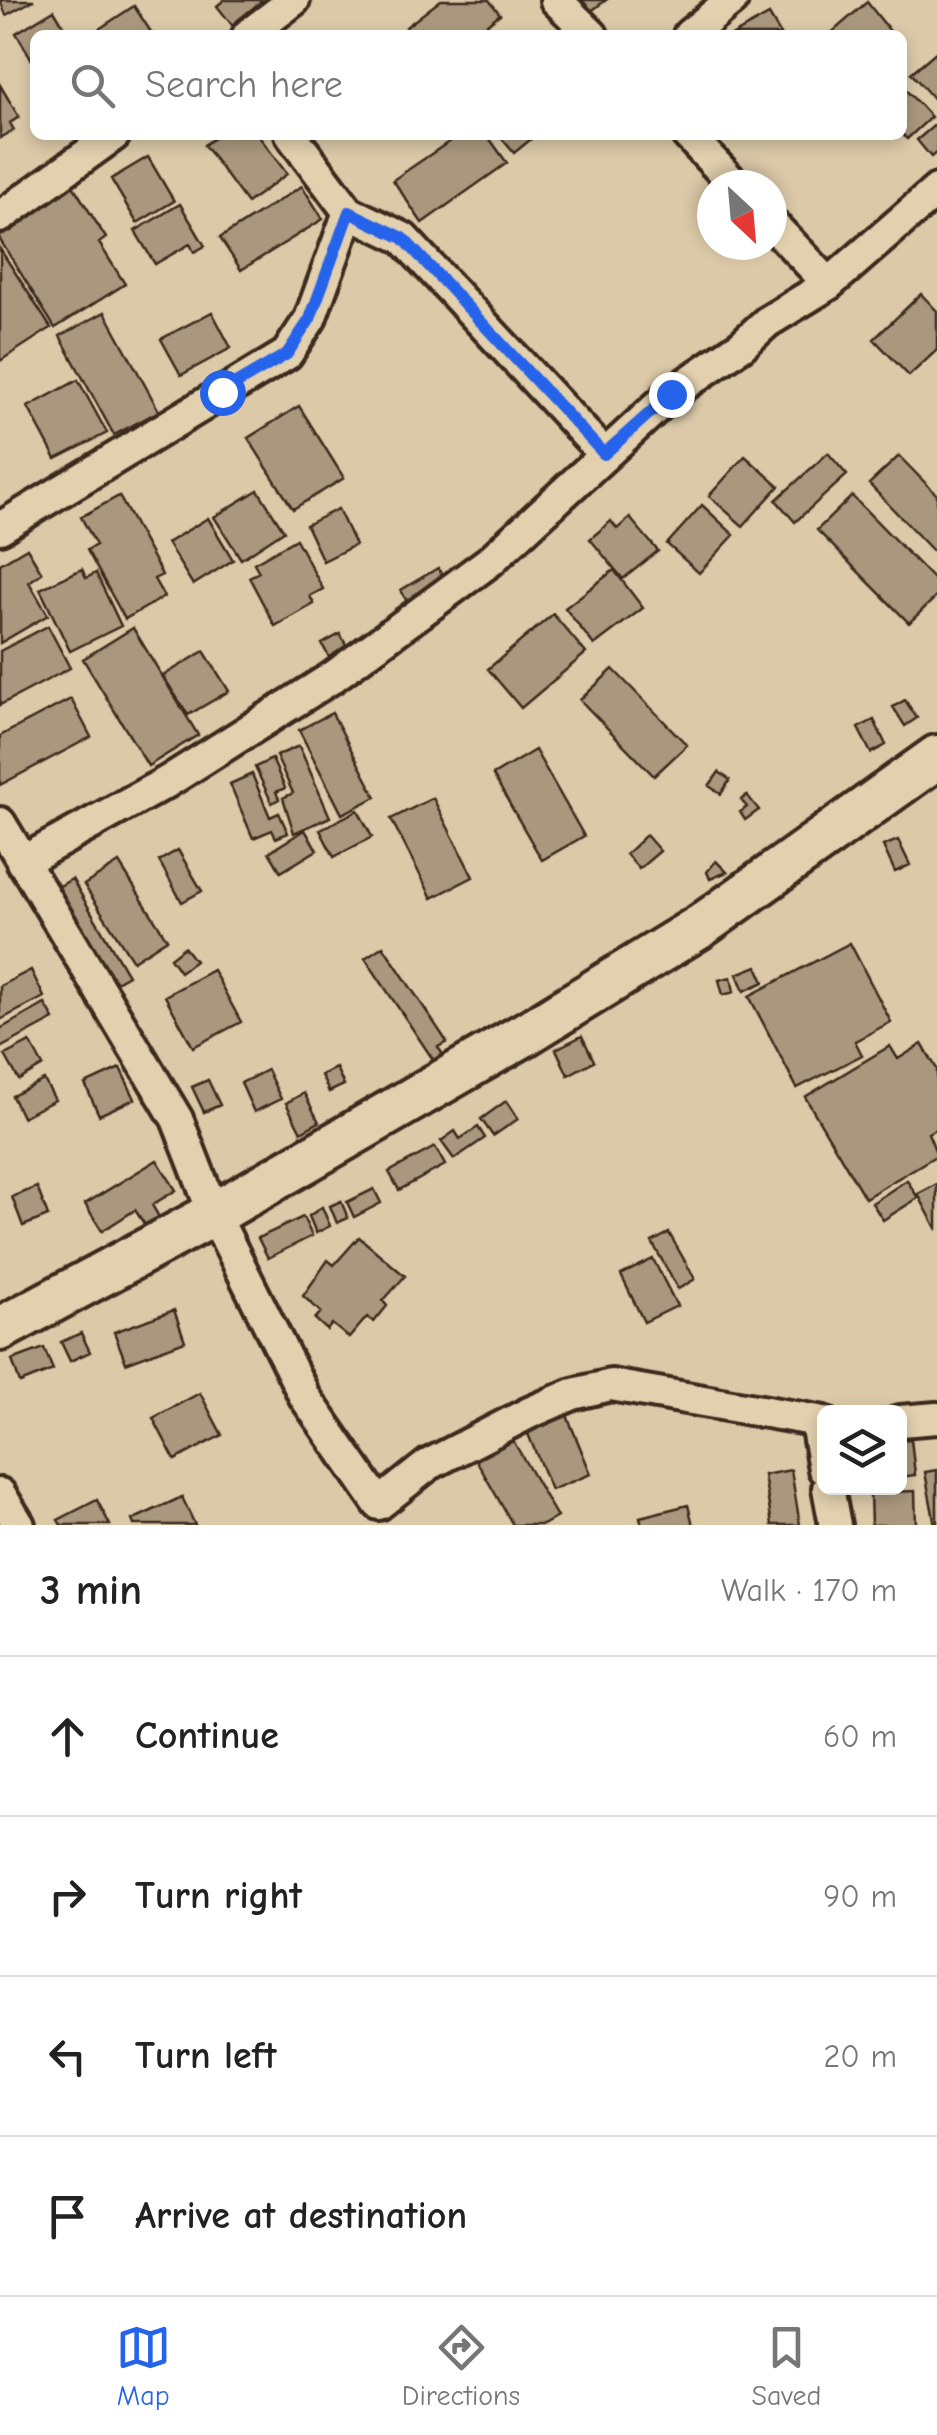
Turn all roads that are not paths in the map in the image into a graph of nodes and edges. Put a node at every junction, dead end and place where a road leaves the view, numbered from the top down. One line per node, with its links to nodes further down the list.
1 (294, 0): 4 (street)
2 (556, 0): 5 (street)
3 (732, 0): 6 (street)
4 (255, 30)
5 (587, 30)
6 (695, 30)
7 (107, 140): 13 (street)
8 (295, 140): 12 (street)
9 (693, 140): 10 (street)
10 (721, 170)
11 (937, 190): 15 (street)
12 (349, 212): 16 (street); 17 (street)
13 (0, 217)
14 (787, 240): 15 (street)
15 (829, 284): 16 (street)
16 (604, 454): 20 (street)
17 (0, 528)
18 (937, 756): 21 (street)
19 (0, 824): 20 (street)
20 (22, 862): 21 (street)
21 (214, 1214): 22 (street); 28 (street)
22 (0, 1329)
23 (937, 1418): 24 (street)
24 (907, 1420)
25 (817, 1421): 28 (street)
26 (0, 1494): 29 (street)
27 (829, 1495): 30 (street)
28 (387, 1514)
29 (19, 1525)
30 (835, 1525)

